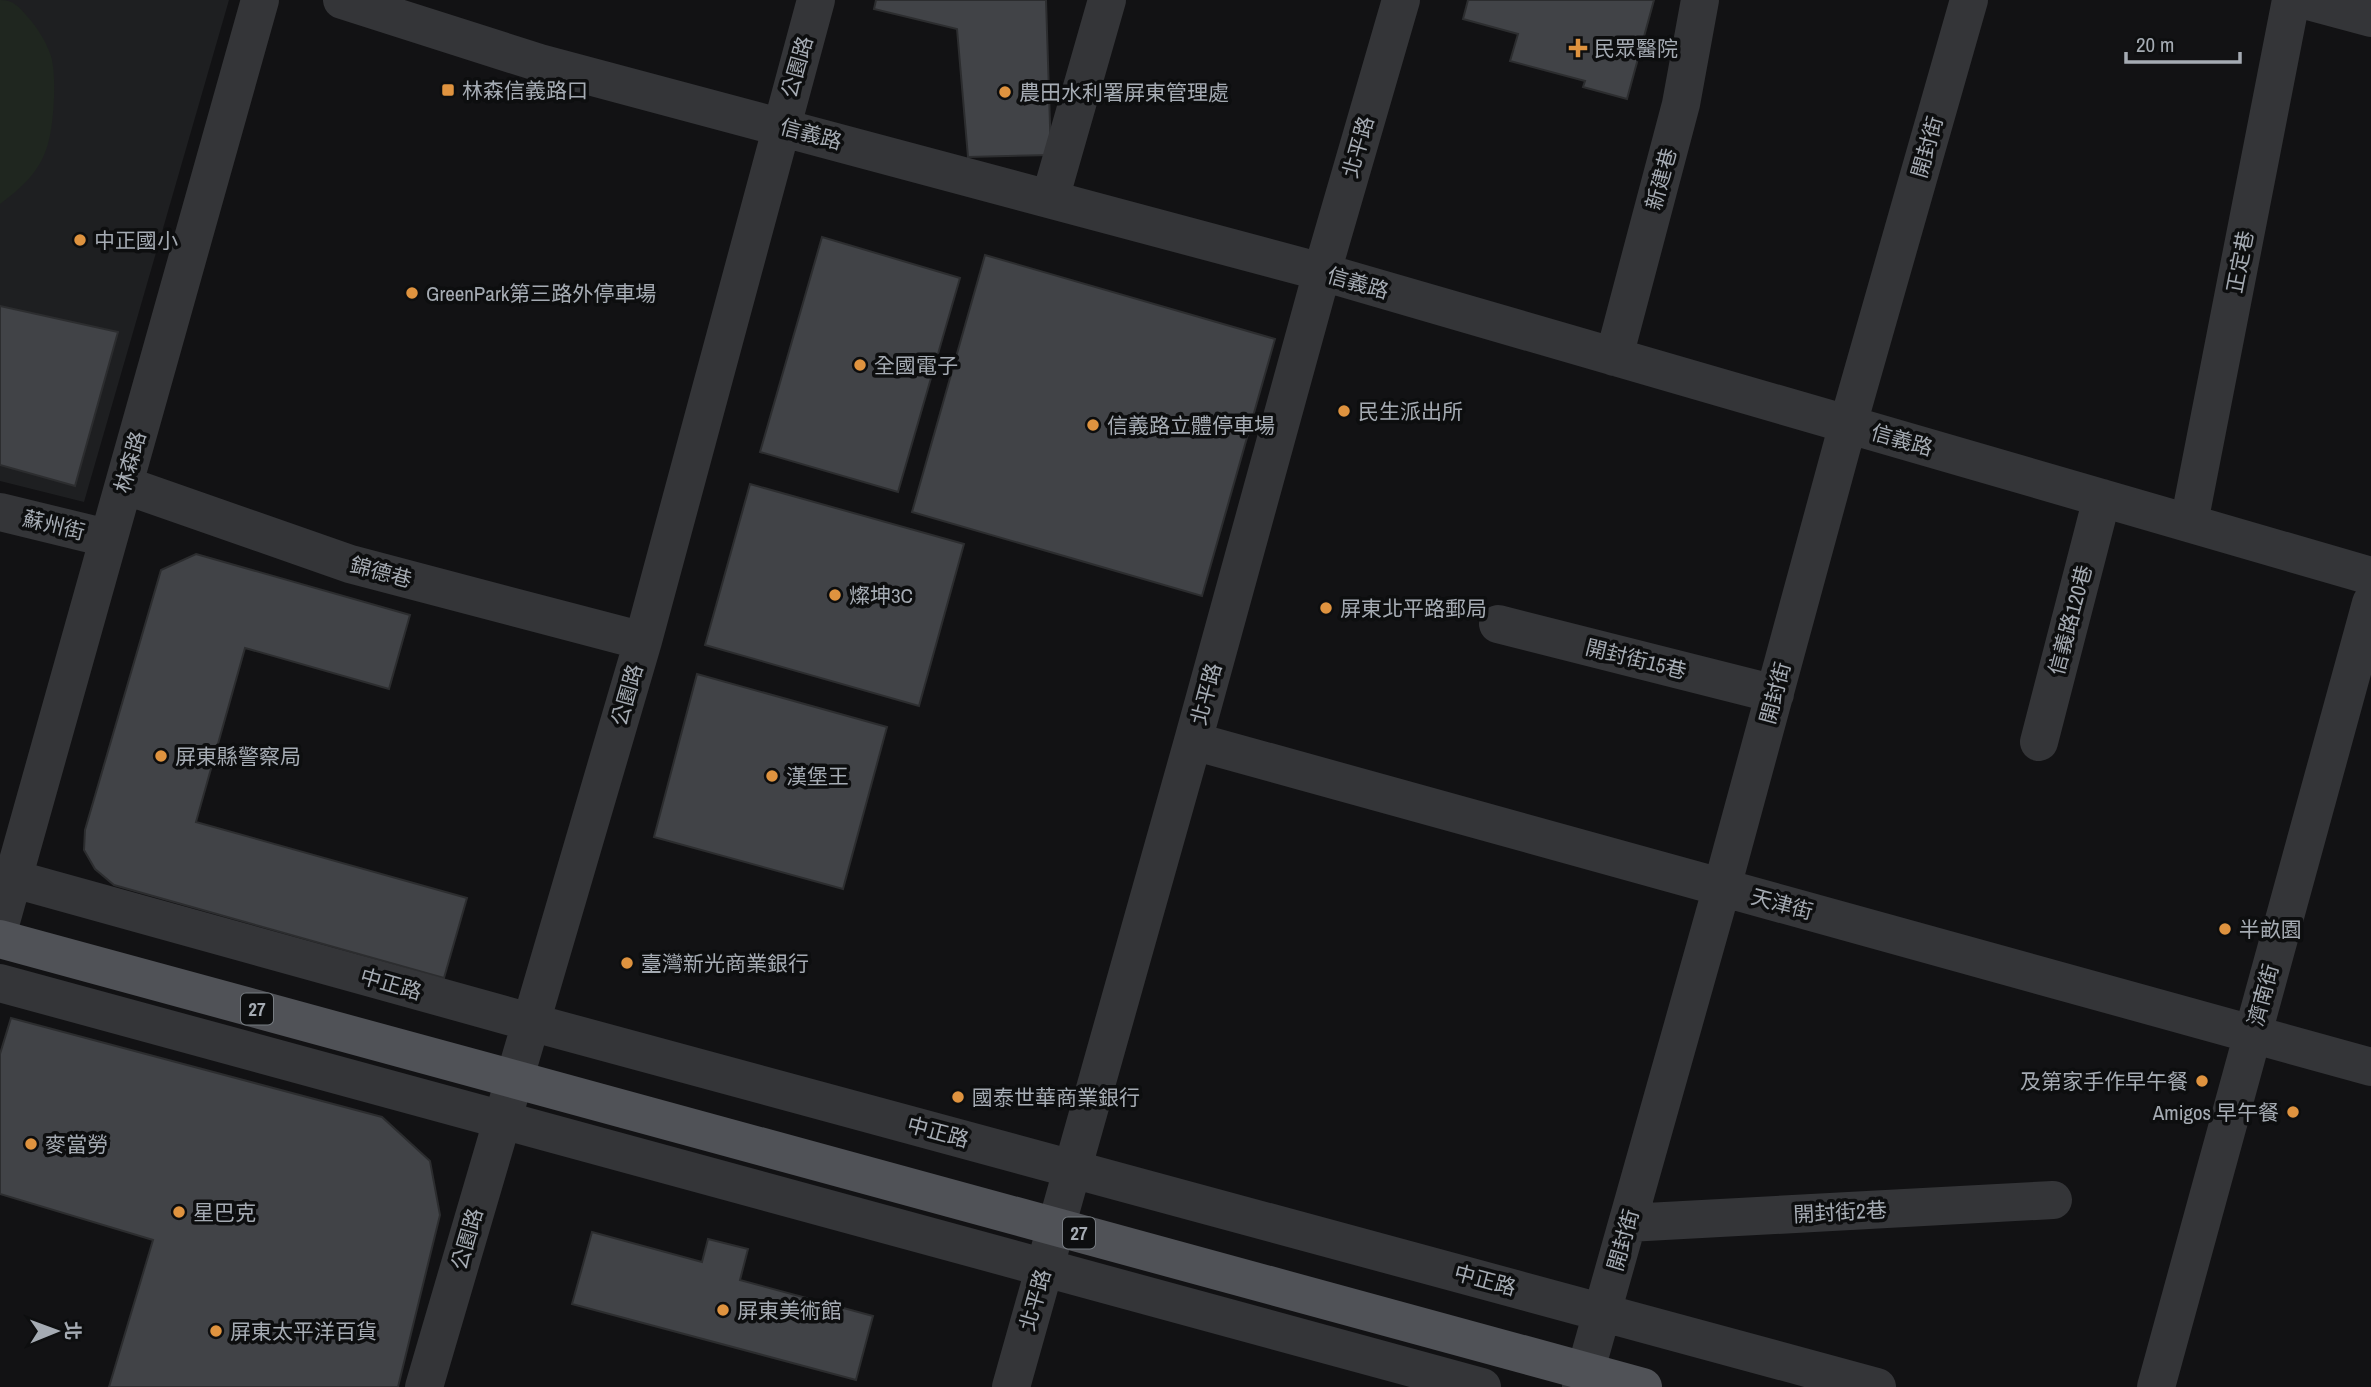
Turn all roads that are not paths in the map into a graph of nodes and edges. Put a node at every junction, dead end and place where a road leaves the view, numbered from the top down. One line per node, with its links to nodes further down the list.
1 (260, 0): 16 (street, 林森路)
2 (342, 0): 11 (street, 信義路)
3 (816, 0): 11 (street, 公園路)
4 (1107, 0): 12 (street)
5 (1401, 0): 13 (street, 北平路)
6 (1700, 0): 14 (street, 新建巷)
7 (1969, 0): 15 (street, 開封街)
8 (2291, 0): 19 (street, 正定巷)
9 (2304, 0): 10 (street)
10 (2371, 18)
11 (781, 126): 12 (street, 信義路); 24 (street, 公園路)
12 (1050, 199): 13 (street, 信義路)
13 (1322, 272): 14 (street, 信義路); 26 (street, 北平路)
14 (1614, 357): 15 (street, 信義路)
15 (1847, 424): 17 (street, 信義路); 25 (street, 開封街)
16 (124, 485): 20 (street, 林森路); 24 (street, 錦德巷)
17 (2102, 498): 19 (street, 信義路); 27 (street, 信義路120巷)
18 (0, 512): 20 (street, 蘇州街)
19 (2189, 523): 21 (street, 信義路)
20 (107, 538): 28 (street, 林森路)
21 (2371, 576)
22 (2371, 603): 34 (street, 濟南街)
23 (1498, 624): 25 (street, 開封街15巷)
24 (643, 641): 33 (street, 公園路)
25 (1775, 694): 29 (street, 開封街)
26 (1194, 741): 29 (street, 天津街); 38 (street, 北平路)
27 (2039, 742)
28 (6, 877): 30 (street, 林森路); 33 (street, 中正路)
29 (1722, 887): 34 (street, 天津街); 40 (street, 開封街)
30 (0, 925)
31 (0, 939): 36 (main road, 27)
32 (0, 983): 37 (street)
33 (530, 1022): 36 (street, 公園路); 38 (street, 中正路)
34 (2253, 1034): 35 (street, 天津街); 50 (street, 濟南街)
35 (2371, 1067)
36 (514, 1079): 37 (street, 公園路); 41 (main road, 27)
37 (502, 1121): 42 (street); 45 (street, 公園路)
38 (1072, 1168): 41 (street, 北平路); 43 (street, 中正路)
39 (2053, 1200): 40 (street, 開封街2巷)
40 (1628, 1223): 43 (street, 開封街)
41 (1056, 1227): 42 (street, 北平路); 44 (main road, 27)
42 (1044, 1268): 46 (street, 北平路); 47 (street)
43 (1602, 1312): 44 (street, 開封街); 49 (street, 中正路)
44 (1583, 1379): 48 (main road, 27)
45 (424, 1387)
46 (1011, 1387)
47 (1482, 1387)
48 (1643, 1387)
49 (1877, 1387)
50 (2156, 1387)

